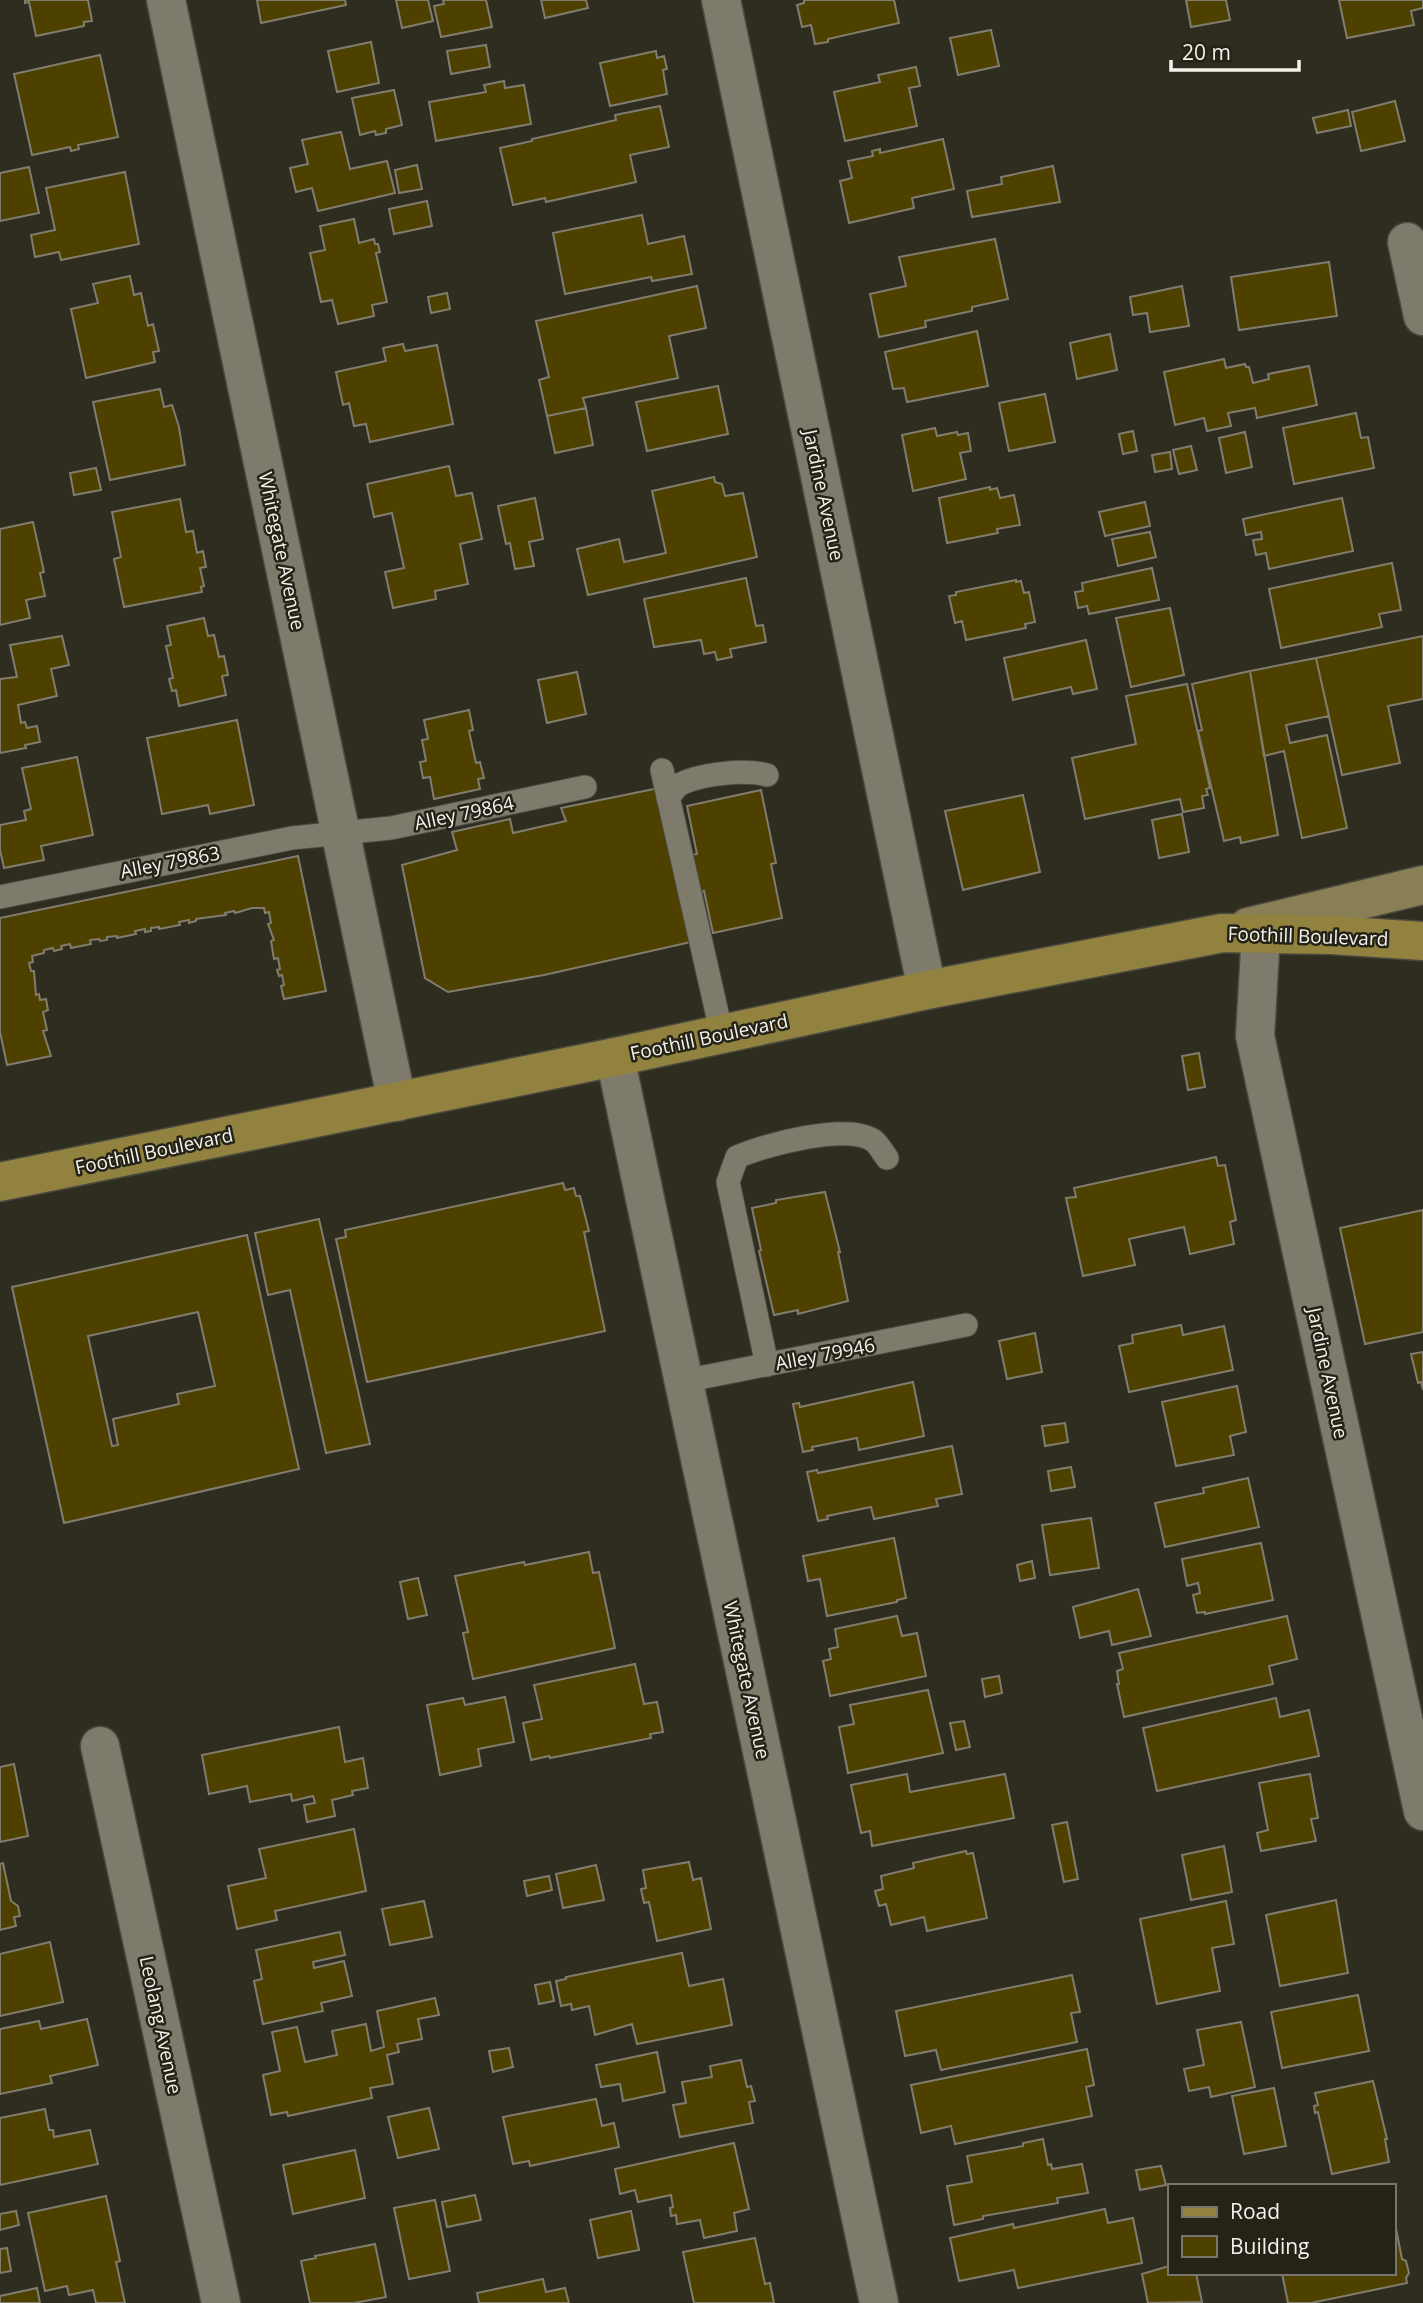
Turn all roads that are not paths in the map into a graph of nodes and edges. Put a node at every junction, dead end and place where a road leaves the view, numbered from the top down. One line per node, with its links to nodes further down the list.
1 (166, 0): 9 (street, Whitegate Avenue)
2 (721, 0): 15 (street, Jardine Avenue)
3 (1407, 242): 4 (street)
4 (1423, 316)
5 (662, 770): 8 (lane)
6 (767, 775): 8 (lane)
7 (585, 787): 9 (lane, Alley 79864)
8 (668, 798): 16 (lane)
9 (341, 833): 11 (lane, Alley 79863); 18 (street, Whitegate Avenue)
10 (1423, 885): 12 (street)
11 (0, 897)
12 (1222, 933): 13 (main road, Foothill Boulevard); 15 (main road, Foothill Boulevard)
13 (1261, 933): 14 (main road, Foothill Boulevard); 25 (street, Jardine Avenue)
14 (1423, 941)
15 (927, 990): 16 (main road, Foothill Boulevard)
16 (722, 1035): 17 (main road, Foothill Boulevard)
17 (615, 1057): 18 (main road, Foothill Boulevard); 23 (street, Whitegate Avenue)
18 (397, 1102): 20 (main road, Foothill Boulevard)
19 (887, 1158): 22 (lane)
20 (0, 1182)
21 (966, 1325): 22 (lane, Alley 79946)
22 (767, 1365): 23 (lane, Alley 79946)
23 (684, 1381): 27 (street, Whitegate Avenue)
24 (100, 1746): 26 (street, Leolang Avenue)
25 (1423, 1811)
26 (221, 2303)
27 (879, 2303)

